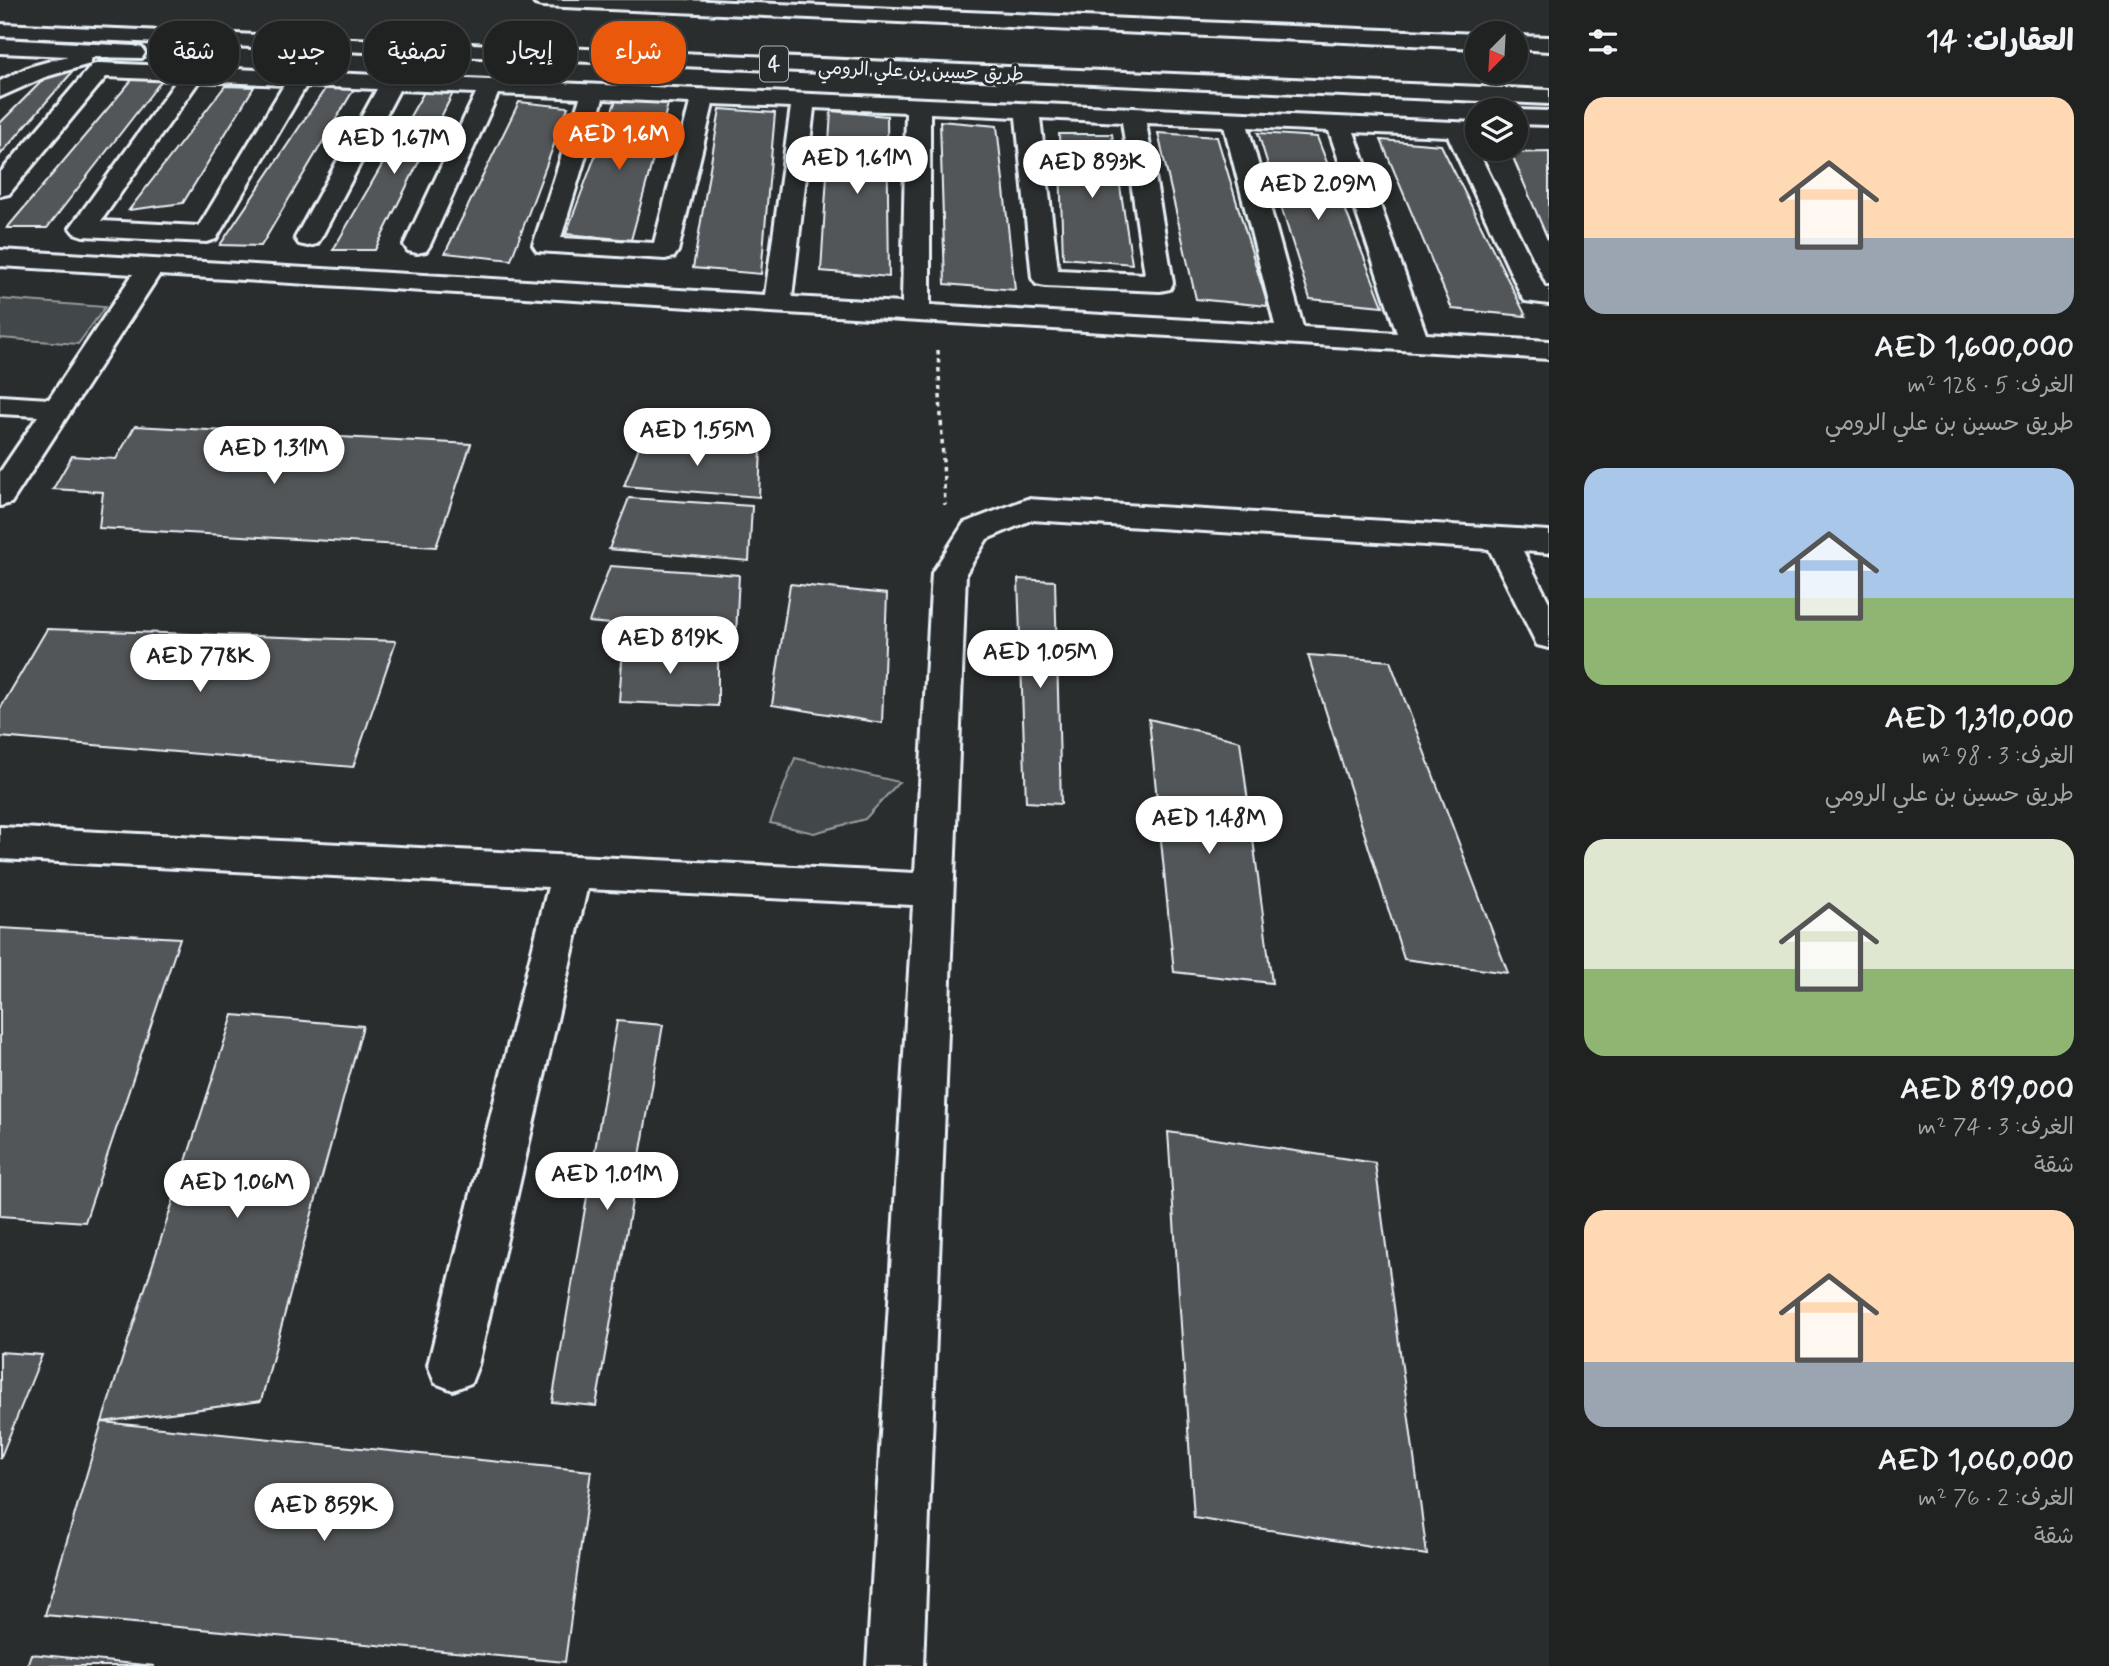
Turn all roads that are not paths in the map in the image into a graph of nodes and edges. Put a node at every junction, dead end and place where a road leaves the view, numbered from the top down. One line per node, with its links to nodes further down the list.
1 (542, 0): 3 (main road)
2 (0, 30): 17 (main road, طريق حسين بن علي الرومي / 4)
3 (1465, 40)
4 (1528, 43): 5 (main road)
5 (1549, 44)
6 (0, 46): 7 (main road)
7 (122, 52): 14 (main road); 26 (main road)
8 (149, 72): 31 (main road)
9 (186, 84): 10 (main road)
10 (295, 84)
11 (391, 84): 32 (main road)
12 (432, 84): 13 (main road)
13 (491, 87): 15 (main road); 33 (main road)
14 (0, 90)
15 (594, 91): 16 (main road); 16 (main road)
16 (703, 96): 18 (main road)
17 (1549, 97)
18 (803, 100): 19 (main road); 37 (main road)
19 (918, 105): 20 (main road); 38 (main road)
20 (1027, 110): 21 (main road); 21 (main road)
21 (1133, 115): 24 (main road)
22 (1528, 117): 23 (main road)
23 (1549, 118)
24 (1234, 119): 25 (main road); 39 (main road)
25 (1339, 124): 27 (main road); 40 (main road)
26 (1465, 125)
27 (1465, 125)
28 (1528, 132): 29 (main road)
29 (1549, 133)
30 (1484, 161): 36 (main road)
31 (0, 189)
32 (308, 238)
33 (417, 245)
34 (0, 258): 35 (main road)
35 (151, 267): 37 (main road); 43 (main road)
36 (1549, 296)
37 (778, 304): 38 (main road)
38 (926, 312): 39 (main road)
39 (1291, 334): 40 (main road)
40 (1415, 343): 41 (main road)
41 (1549, 350)
42 (0, 405): 43 (main road)
43 (58, 408): 44 (main road)
44 (0, 496)
45 (1500, 538): 46 (main road); 47 (main road); 50 (main road)
46 (1549, 542)
47 (1549, 636)
48 (0, 843): 49 (main road)
49 (572, 870): 50 (main road); 51 (main road)
50 (934, 890): 52 (main road)
51 (453, 1365)
52 (895, 1666)

